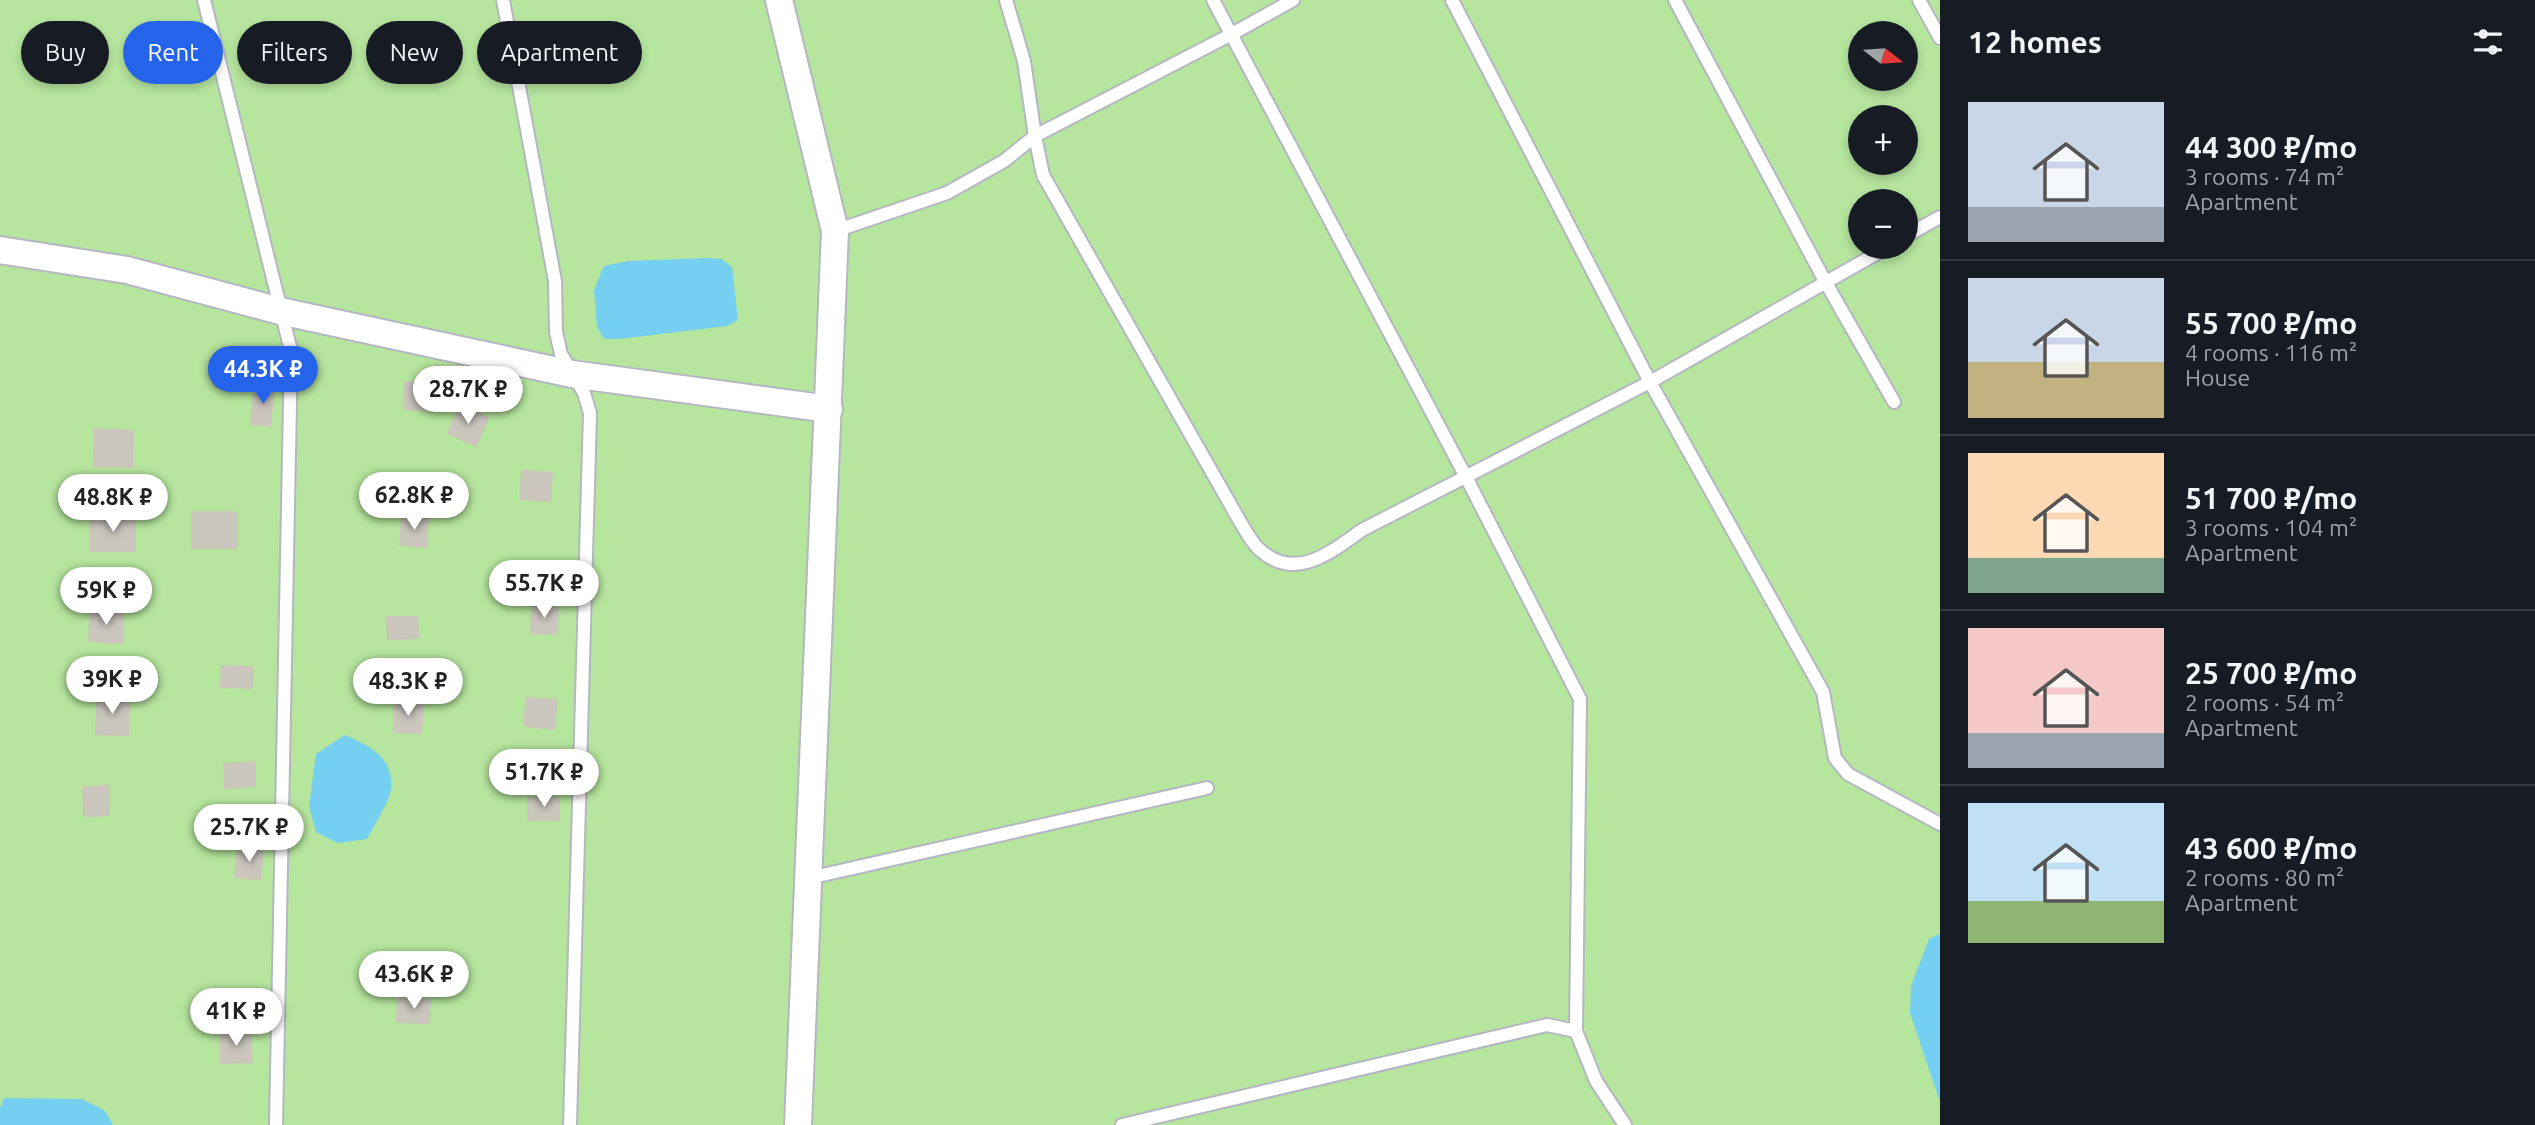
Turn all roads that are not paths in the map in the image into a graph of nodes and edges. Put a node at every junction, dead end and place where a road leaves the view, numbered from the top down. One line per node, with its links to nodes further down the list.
1 (204, 0): 19 (lane)
2 (503, 0): 20 (lane)
3 (779, 0): 15 (street)
4 (1006, 0): 12 (lane)
5 (1213, 0): 10 (lane)
6 (1293, 0): 10 (lane)
7 (1452, 0): 21 (lane)
8 (1675, 0): 18 (lane)
9 (1919, 0): 11 (lane)
10 (1232, 34): 12 (lane); 24 (lane)
11 (1940, 38)
12 (1035, 136): 15 (lane); 24 (lane)
13 (1940, 217): 14 (lane)
14 (1918, 229)
15 (835, 231): 23 (street)
16 (0, 250): 19 (street)
17 (1867, 259): 18 (lane)
18 (1826, 283): 21 (lane); 22 (lane)
19 (280, 311): 20 (street); 29 (lane)
20 (572, 374): 23 (street); 30 (lane)
21 (1650, 382): 24 (lane); 26 (lane)
22 (1894, 402)
23 (828, 409): 27 (street)
24 (1466, 477): 28 (lane)
25 (1207, 788): 27 (lane)
26 (1940, 824)
27 (809, 878): 31 (street)
28 (1576, 1031): 32 (lane); 33 (lane)
29 (276, 1125)
30 (570, 1125)
31 (798, 1125)
32 (1122, 1125)
33 (1625, 1125)

